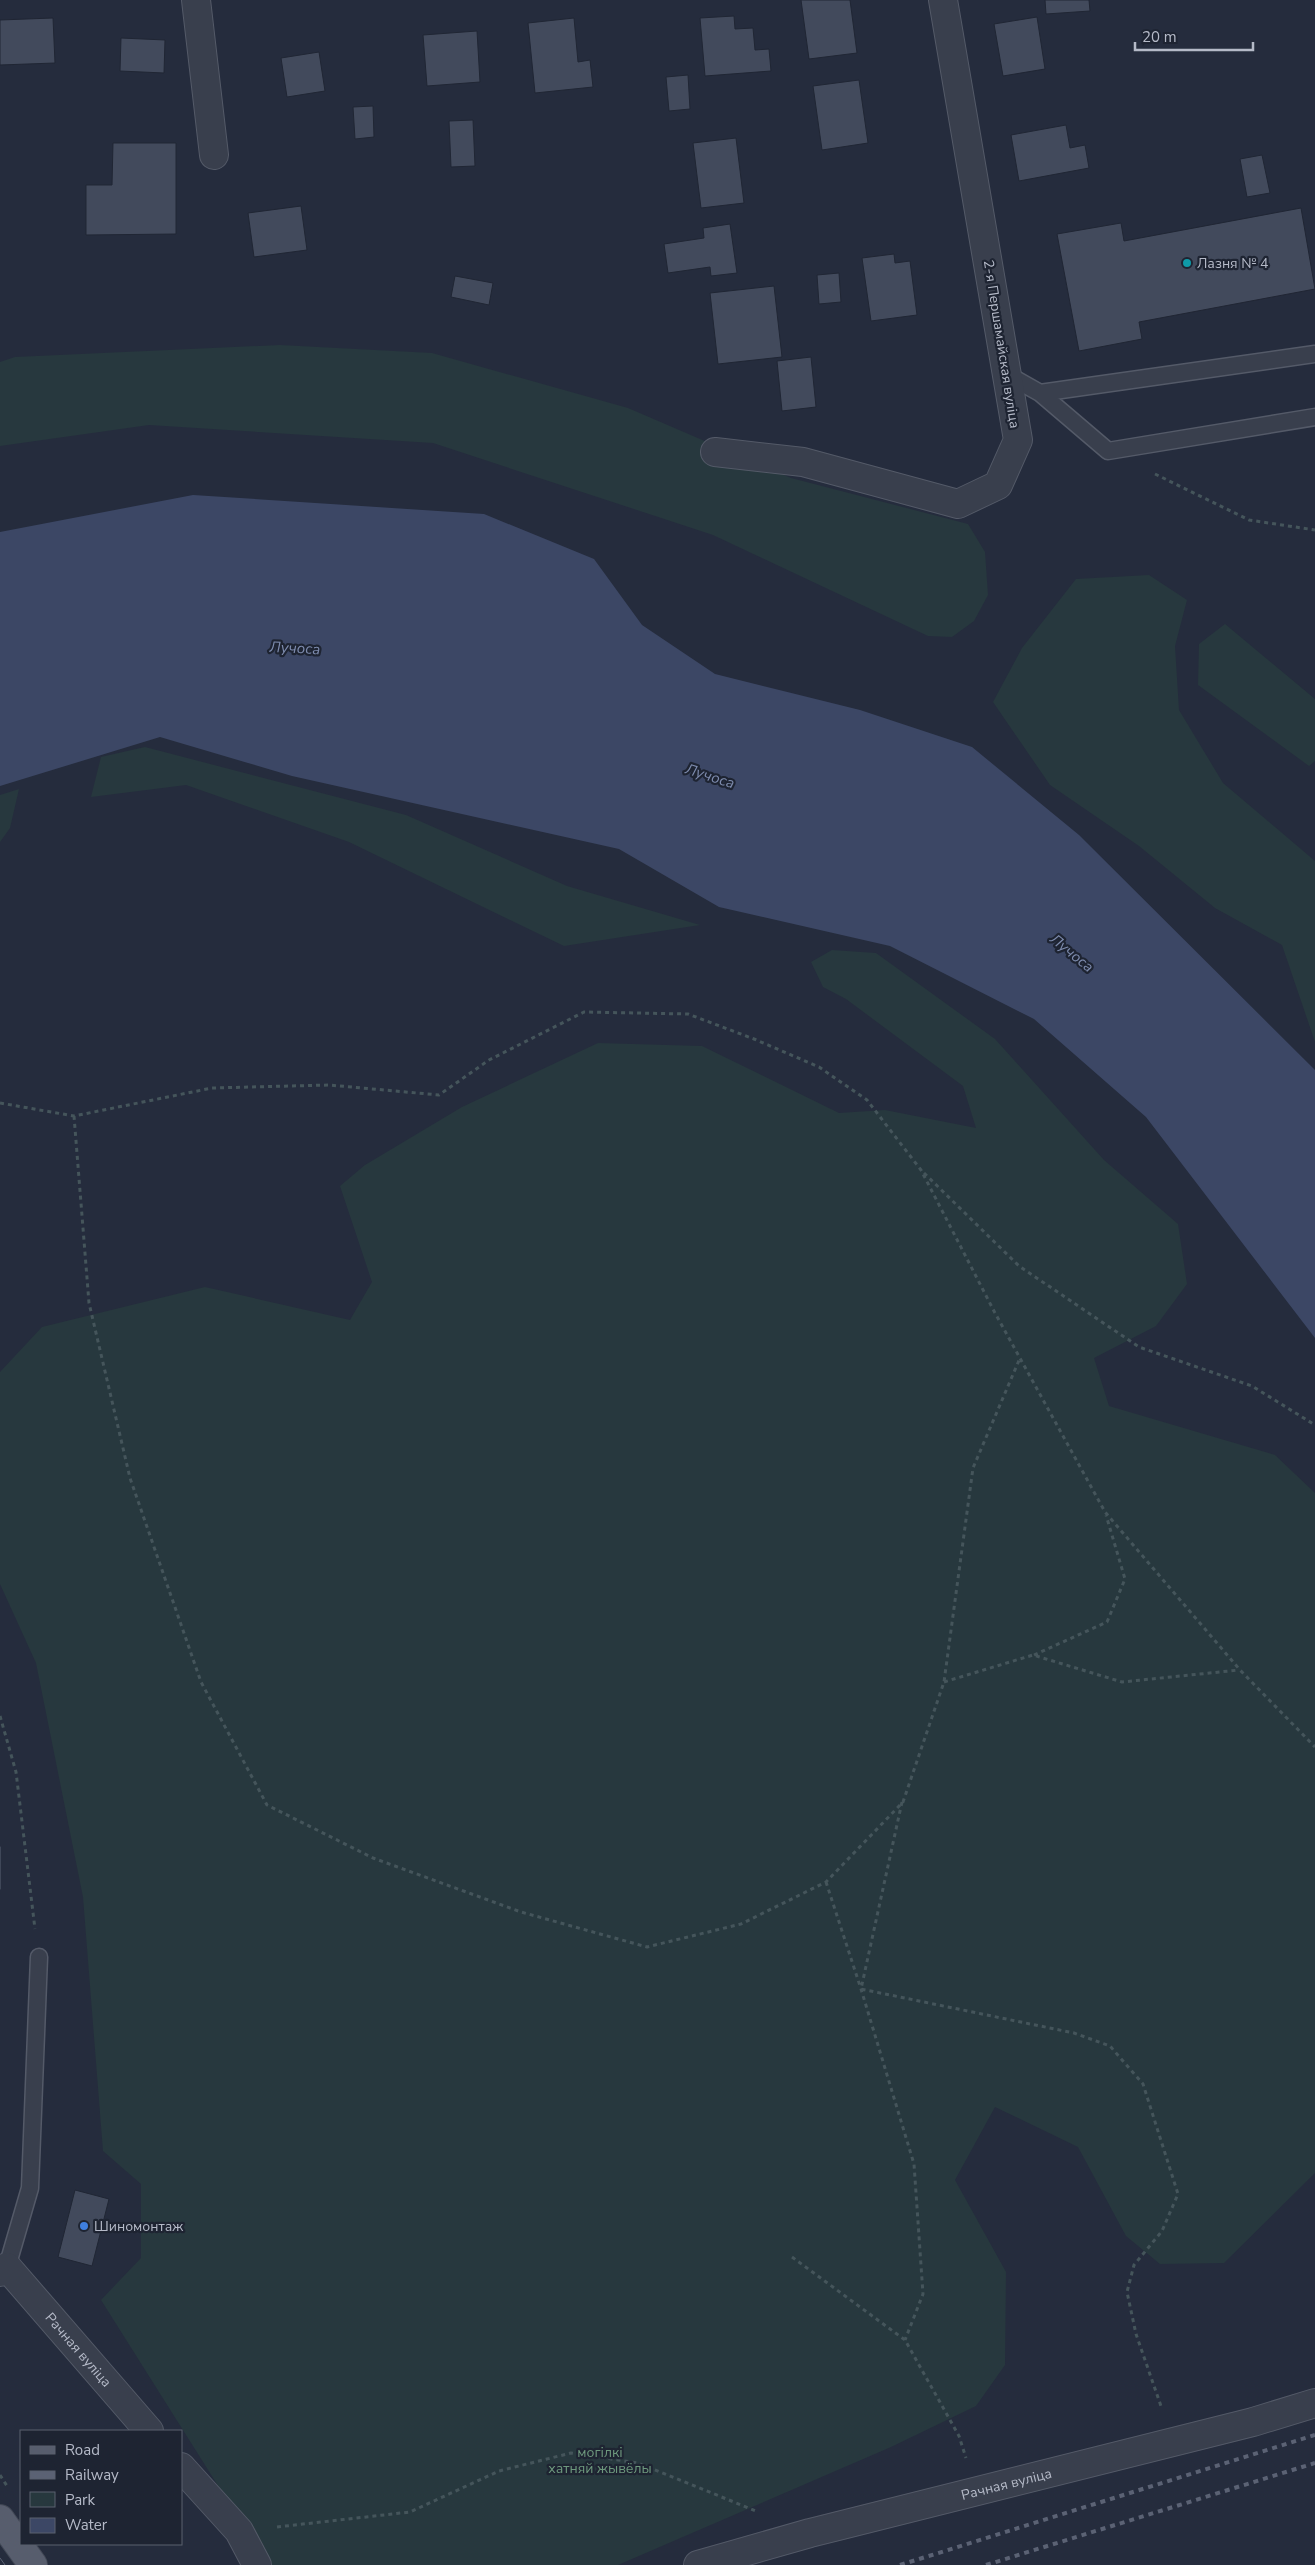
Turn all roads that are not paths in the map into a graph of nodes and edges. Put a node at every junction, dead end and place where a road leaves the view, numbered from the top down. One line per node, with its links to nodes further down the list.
1 (196, 0): 3 (street)
2 (943, 0): 5 (street, 2-я Першамайская вуліца)
3 (214, 155)
4 (1315, 354): 6 (lane)
5 (1008, 375): 6 (lane); 8 (street, 2-я Першамайская вуліца)
6 (1040, 392): 7 (lane)
7 (1315, 417)
8 (715, 452)
9 (39, 1956): 10 (lane)
10 (3, 2270): 12 (street, Рачная вуліца)
11 (1315, 2403): 17 (street, Рачная вуліца)
12 (148, 2430)
13 (182, 2468): 16 (street)
14 (0, 2518): 15 (main road)
15 (33, 2565)
16 (256, 2565)
17 (698, 2565)

